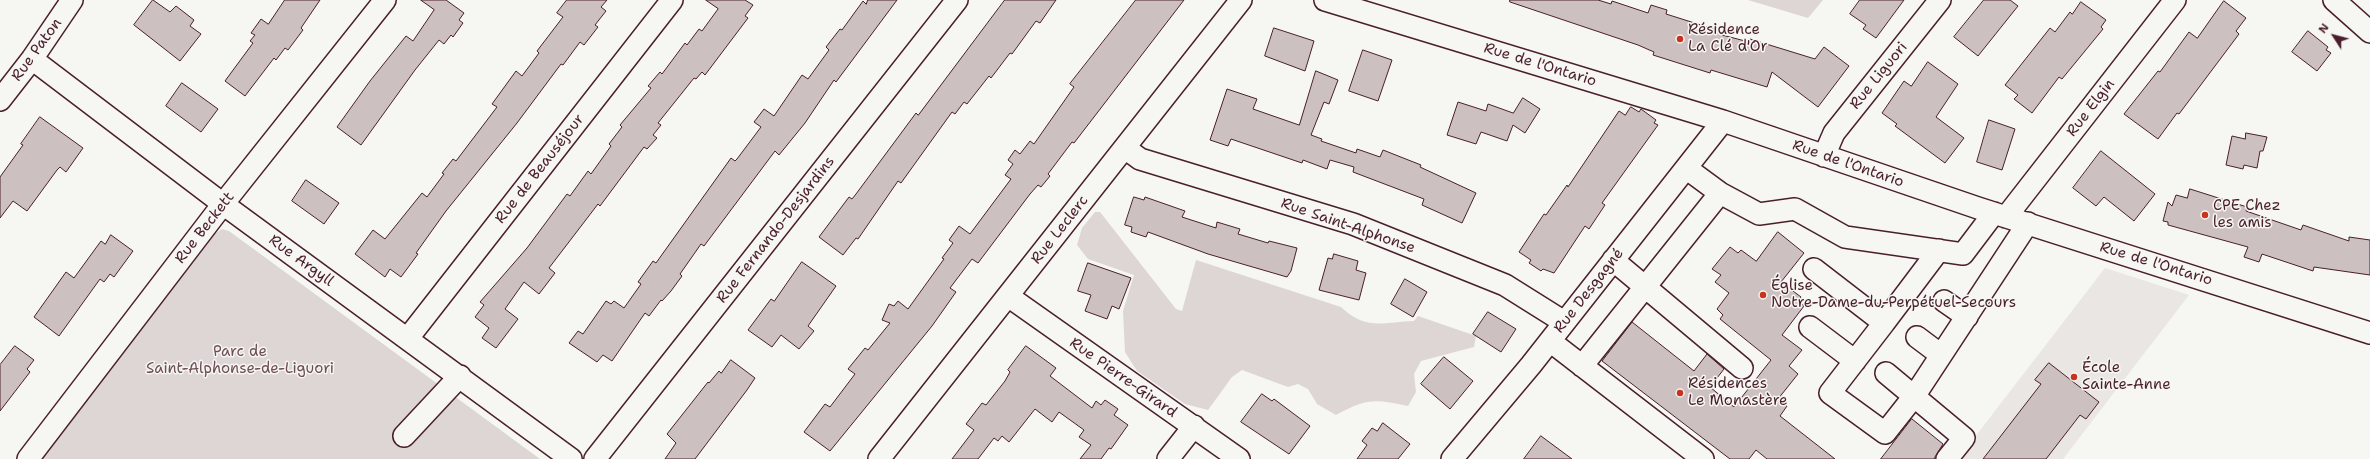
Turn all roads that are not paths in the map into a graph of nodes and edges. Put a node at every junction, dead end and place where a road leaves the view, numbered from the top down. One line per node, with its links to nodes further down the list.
1 (72, 0): 11 (street, Rue Paton)
2 (385, 0): 18 (street, Rue Beckett)
3 (672, 0): 33 (street, Rue de Beauséjour)
4 (957, 0): 46 (street, Rue Fernando-Desjardins)
5 (1241, 0): 14 (street, Rue Leclerc)
6 (1325, 0): 13 (street, Rue de l'Ontario)
7 (1940, 0): 15 (street, Rue Liguori)
8 (2175, 0): 19 (street, Rue Elgin)
9 (2334, 0): 10 (street)
10 (2370, 32)
11 (32, 60): 12 (street, Rue Paton); 18 (street, Rue Argyll)
12 (0, 100)
13 (1723, 121): 15 (street, Rue de l'Ontario); 16 (street, Rue Desgagné)
14 (1125, 148): 25 (street, Rue Leclerc); 28 (street, Rue Saint-Alphonse)
15 (1824, 156): 19 (street, Rue de l'Ontario)
16 (1686, 168): 17 (street); 22 (street, Rue Desgagné)
17 (1720, 193): 21 (street); 24 (street)
18 (223, 204): 33 (street, Rue Argyll); 44 (street, Rue Beckett)
19 (2000, 215): 20 (street, Rue de l'Ontario); 21 (street, Rue Elgin)
20 (2028, 223): 27 (street); 31 (street, Rue de l'Ontario)
21 (1939, 250): 29 (street)
22 (1613, 260): 24 (street); 28 (street, Rue Desgagné)
23 (1814, 269): 29 (street)
24 (1644, 286): 37 (street); 38 (street)
25 (1008, 296): 42 (street, Rue Pierre-Girard); 47 (street, Rue Leclerc)
26 (1944, 301): 27 (street)
27 (1967, 316): 35 (street)
28 (1564, 322): 34 (street, Rue Desgagné)
29 (1884, 323): 36 (street)
30 (1810, 327): 36 (street)
31 (2365, 328)
32 (1917, 337): 35 (street)
33 (408, 338): 40 (street, Rue Argyll)
34 (1550, 341): 37 (street); 50 (street, Rue Desgagné)
35 (1941, 355): 41 (street)
36 (1855, 361): 41 (street)
37 (1582, 366): 51 (street)
38 (1742, 368)
39 (1886, 373): 41 (street)
40 (460, 376): 43 (street); 45 (street, Rue Argyll)
41 (1915, 395): 52 (street)
42 (1194, 426): 48 (street); 49 (street, Rue Pierre-Girard)
43 (404, 436)
44 (28, 459)
45 (572, 459)
46 (595, 459)
47 (879, 459)
48 (1168, 459)
49 (1238, 459)
50 (1452, 459)
51 (1703, 459)
52 (1947, 459)

